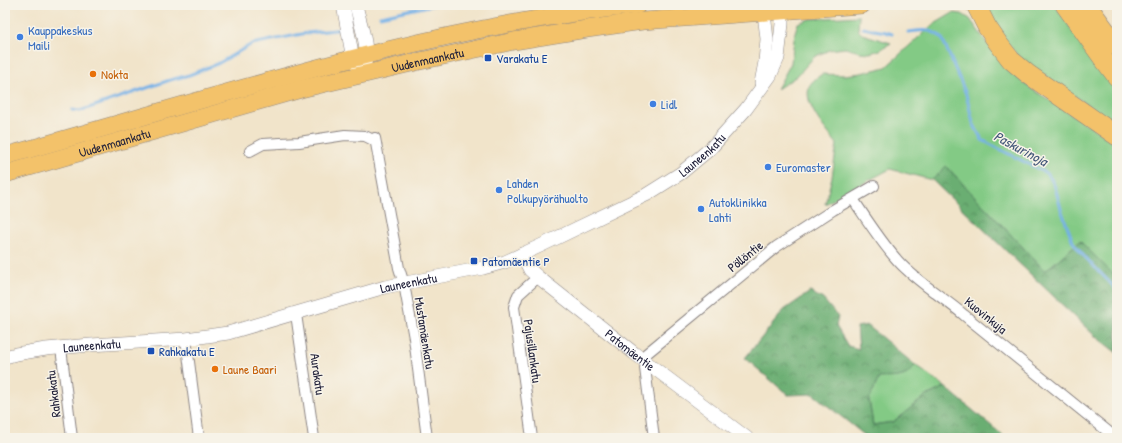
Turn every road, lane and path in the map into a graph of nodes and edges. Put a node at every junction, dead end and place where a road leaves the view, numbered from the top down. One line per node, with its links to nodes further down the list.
1 (638, 5): 12 (main road, Uudenmaankatu)
2 (862, 5): 9 (main road, Uudenmaankatu)
3 (976, 5): 16 (highway)
4 (1065, 5): 14 (highway)
5 (1087, 5): 11 (highway)
6 (1098, 5): 10 (highway)
7 (347, 6): 12 (street)
8 (764, 8): 9 (main road, Uudenmaankatu); 13 (main road, Uudenmaankatu); 15 (street, Launeenkatu)
9 (782, 8): 15 (street, Launeenkatu)
10 (1117, 28)
11 (1117, 46)
12 (359, 51): 13 (street); 18 (main road, Uudenmaankatu)
13 (363, 74): 19 (main road, Uudenmaankatu)
14 (1117, 76)
15 (760, 89): 22 (street, Launeenkatu)
16 (1117, 136)
17 (250, 151): 24 (street, Mustamäenkatu)
18 (5, 156)
19 (5, 174)
20 (874, 186): 21 (street, Pöllöntie)
21 (853, 199): 29 (street, Pöllöntie); 37 (street, Kuovinkuja)
22 (522, 254): 23 (street, Patomäentie); 24 (street, Launeenkatu)
23 (538, 277): 29 (street, Patomäentie); 34 (street, Pajusillankatu)
24 (404, 284): 25 (street, Launeenkatu); 33 (street, Mustamäenkatu)
25 (296, 314): 26 (street, Launeenkatu); 32 (street, Aurakatu)
26 (186, 339): 27 (street, Launeenkatu); 31 (street)
27 (61, 348): 28 (street, Launeenkatu); 30 (street, Rahkakatu)
28 (5, 357)
29 (645, 361): 35 (street); 36 (street, Patomäentie)
30 (72, 438)
31 (199, 438)
32 (314, 438)
33 (427, 438)
34 (532, 438)
35 (654, 438)
36 (746, 438)
37 (1116, 438)

